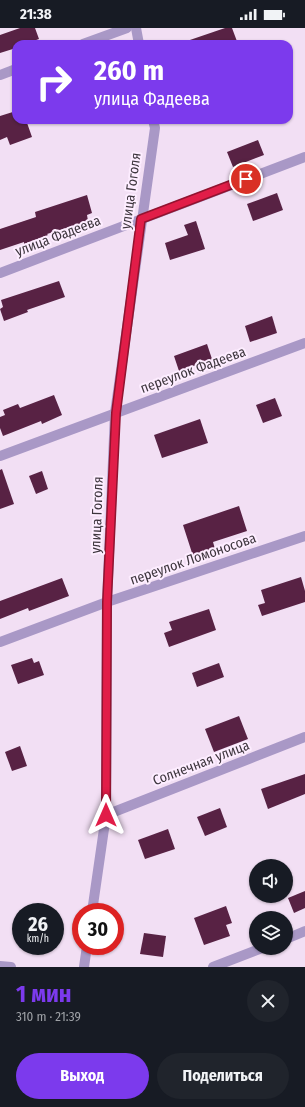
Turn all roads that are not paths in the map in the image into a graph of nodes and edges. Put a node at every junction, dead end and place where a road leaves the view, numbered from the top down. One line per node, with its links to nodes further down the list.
1 (127, 28): 3 (street)
2 (136, 28): 4 (street)
3 (94, 40)
4 (138, 40)
5 (12, 70): 6 (street)
6 (0, 74)
7 (154, 124): 9 (street, улица Гоголя)
8 (305, 157): 9 (street, улица Фадеева)
9 (141, 219): 10 (street, улица Фадеева); 12 (street, улица Гоголя)
10 (0, 273)
11 (305, 343): 12 (street, переулок Фадеева)
12 (116, 413): 13 (street, переулок Фадеева); 15 (street, улица Гоголя)
13 (0, 456)
14 (305, 536): 15 (street, переулок Ломоносова)
15 (107, 602): 16 (street, переулок Ломоносова); 18 (street, улица Гоголя)
16 (0, 642)
17 (305, 737): 18 (street, Солнечная улица)
18 (106, 815): 19 (street, улица Гоголя)
19 (93, 903)
20 (305, 931): 21 (street)
21 (293, 936)
22 (249, 953): 27 (street)
23 (86, 955): 26 (street)
24 (0, 966): 25 (street)
25 (11, 967)
26 (84, 967)
27 (213, 967)

